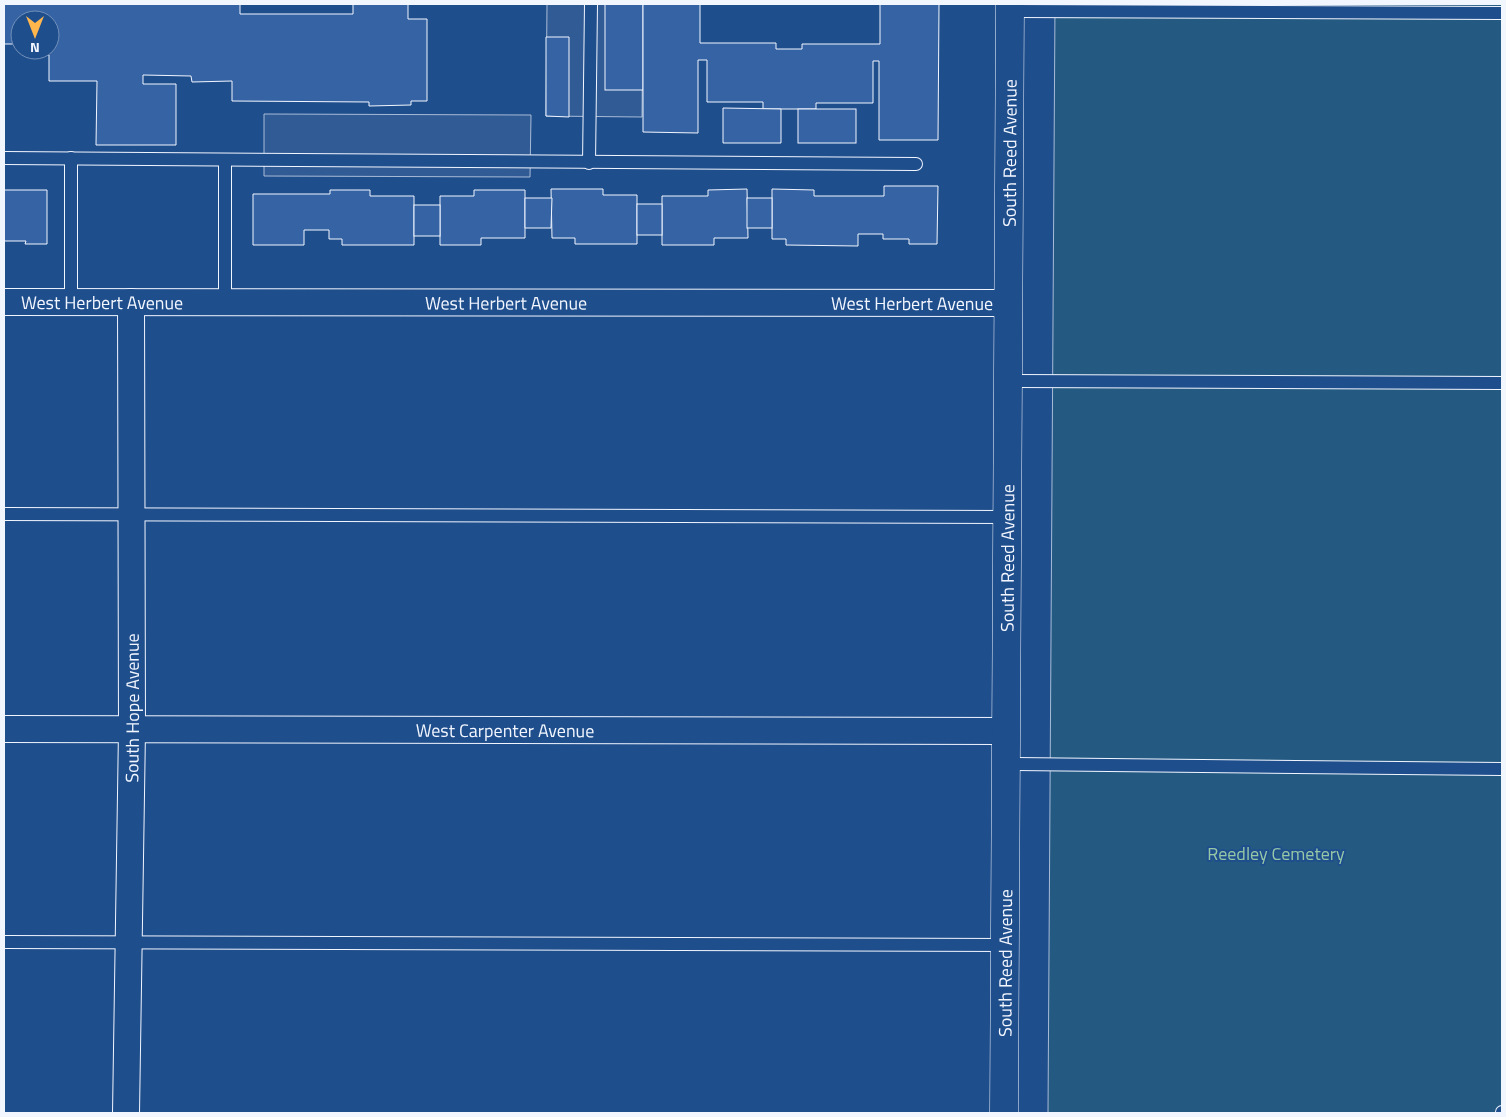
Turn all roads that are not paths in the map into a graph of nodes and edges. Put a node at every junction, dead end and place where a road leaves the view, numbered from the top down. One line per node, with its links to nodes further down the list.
1 (591, 4): 7 (lane)
2 (1010, 7): 3 (lane); 13 (street, South Reed Avenue)
3 (1502, 13)
4 (4, 158): 5 (lane)
5 (71, 158): 6 (lane); 10 (lane)
6 (226, 160): 7 (lane); 12 (lane)
7 (589, 163): 8 (lane)
8 (916, 164)
9 (4, 302): 10 (street, West Herbert Avenue)
10 (70, 302): 11 (street, West Herbert Avenue)
11 (131, 302): 12 (street, West Herbert Avenue); 17 (street, South Hope Avenue)
12 (225, 302): 13 (street, West Herbert Avenue)
13 (1008, 303): 14 (street, South Reed Avenue)
14 (1008, 381): 15 (lane); 18 (street, South Reed Avenue)
15 (1502, 383)
16 (4, 514): 17 (lane)
17 (130, 514): 18 (lane); 20 (street, South Hope Avenue)
18 (1006, 517): 21 (street, South Reed Avenue)
19 (4, 729): 20 (street, West Carpenter Avenue)
20 (132, 730): 21 (street, West Carpenter Avenue); 25 (street, South Hope Avenue)
21 (1006, 731): 22 (street, South Reed Avenue)
22 (1006, 764): 23 (lane); 26 (street, South Reed Avenue)
23 (1502, 769)
24 (4, 942): 25 (lane)
25 (129, 942): 26 (lane); 27 (street, South Hope Avenue)
26 (1005, 945): 28 (street, South Reed Avenue)
27 (126, 1113)
28 (1004, 1113)

